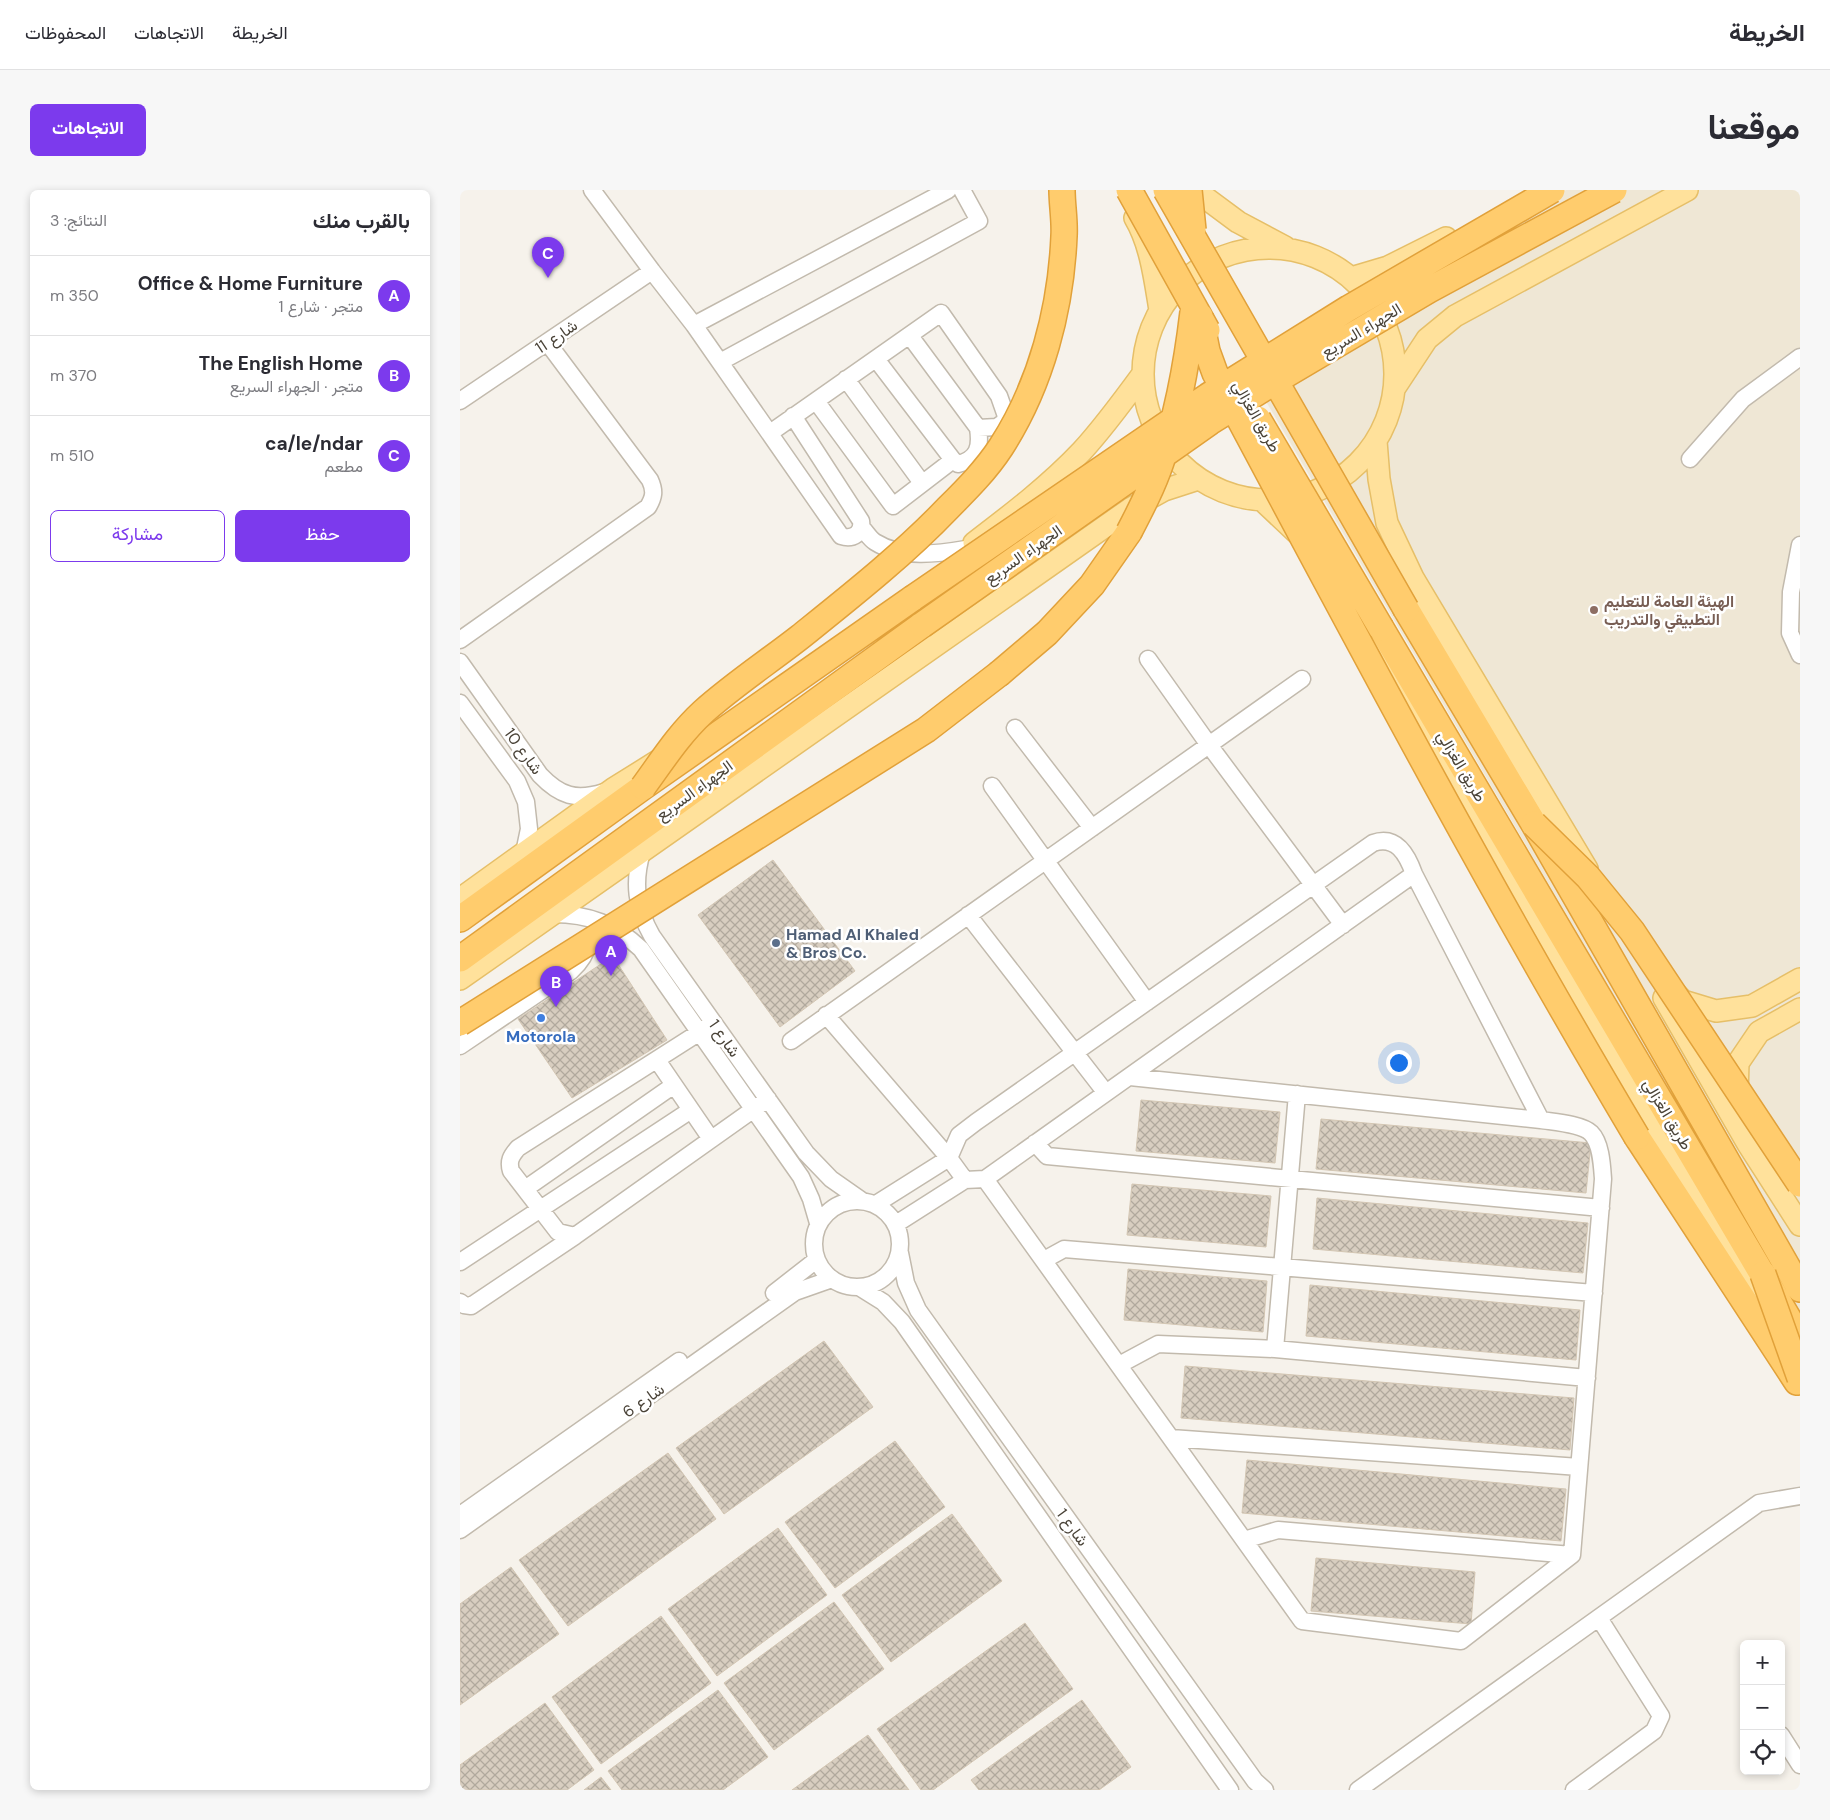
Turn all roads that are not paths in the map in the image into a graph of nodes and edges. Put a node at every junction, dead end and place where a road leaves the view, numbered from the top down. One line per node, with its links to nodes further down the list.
1 (592, 190): 15 (street)
2 (604, 190): 15 (street)
3 (948, 190): 21 (street)
4 (962, 190): 26 (street)
5 (1062, 190): 53 (highway, bridge)
6 (1119, 190): 19 (main road)
7 (1129, 190): 20 (highway, طريق الغزالي, bridge)
8 (1166, 190): 55 (highway, طريق الغزالي, bridge)
9 (1189, 190): 77 (highway, bridge)
10 (1195, 190): 16 (main road)
11 (1534, 190): 18 (main road)
12 (1552, 190): 53 (highway, الجهراء السريع, bridge)
13 (1614, 190): 68 (highway, الجهراء السريع, bridge)
14 (1687, 190): 29 (main road)
15 (605, 208): 17 (street)
16 (1290, 250): 18 (main road); 19 (main road)
17 (652, 271): 21 (street); 23 (street, شارع 11)
18 (1351, 278): 29 (main road)
19 (1160, 310): 27 (main road)
20 (1200, 316): 113 (highway, طريق الغزالي, bridge); 124 (highway, bridge)
21 (694, 325): 26 (street)
22 (910, 336): 25 (street); 33 (street); 33 (street)
23 (547, 342): 30 (street, شارع 11); 44 (street)
24 (1800, 357): 36 (street)
25 (876, 359): 28 (street); 37 (street)
26 (720, 362): 34 (street)
27 (1142, 375): 38 (main road); 43 (main road)
28 (846, 379): 31 (street); 39 (street)
29 (1394, 390): 35 (main road)
30 (460, 401)
31 (816, 401): 32 (street); 39 (street)
32 (793, 416): 34 (street); 41 (street)
33 (978, 428): 37 (street)
34 (770, 433): 41 (street)
35 (1376, 441): 40 (main road); 69 (main road)
36 (1690, 459)
37 (953, 460): 39 (street)
38 (1198, 479): 40 (main road); 58 (main road, الجهراء السريع)
39 (922, 483)
40 (1262, 500): 122 (main road, طريق الغزالي)
41 (862, 528): 43 (street)
42 (1800, 545): 45 (street)
43 (966, 549): 54 (main road)
44 (460, 640)
45 (1800, 655)
46 (1148, 659): 51 (street)
47 (461, 666): 54 (street, شارع 10)
48 (1302, 679): 51 (street)
49 (460, 703): 57 (street, شارع 10)
50 (1015, 728): 56 (street)
51 (1209, 745): 56 (street); 61 (street)
52 (992, 786): 59 (street)
53 (643, 787): 66 (highway, الجهراء السريع)
54 (613, 790): 57 (main road)
55 (1534, 824): 99 (highway, bridge); 116 (highway, طريق الغزالي, bridge)
56 (1092, 828): 59 (street)
57 (524, 852): 62 (main road)
58 (642, 852): 63 (main road, الجهراء السريع); 78 (street, شارع 1)
59 (1045, 860): 64 (street); 72 (street)
60 (1414, 874): 61 (street); 67 (street); 91 (street)
61 (1314, 884): 67 (street); 72 (street)
62 (460, 899)
63 (553, 914): 65 (street, شارع 1); 70 (main road, الجهراء السريع)
64 (968, 915): 76 (street); 82 (street)
65 (584, 916): 73 (street); 79 (street, شارع 1)
66 (460, 919)
67 (1343, 925): 84 (street)
68 (460, 960)
69 (1647, 969): 71 (main road); 94 (main road)
70 (460, 979)
71 (1800, 979)
72 (1147, 1002): 82 (street)
73 (524, 1003): 74 (street); 81 (street)
74 (460, 1009)
75 (1800, 1009): 94 (main road)
76 (826, 1015): 80 (street); 95 (street)
77 (460, 1023)
78 (714, 1024): 79 (street); 88 (street, شارع 1)
79 (700, 1033): 83 (street); 90 (street, شارع 1)
80 (791, 1041)
81 (460, 1046)
82 (1074, 1052): 86 (street); 95 (street)
83 (658, 1060): 85 (street); 100 (street)
84 (1130, 1077): 86 (street); 87 (street)
85 (674, 1085): 89 (street); 100 (street)
86 (1106, 1093): 93 (street)
87 (1297, 1094): 91 (street); 97 (street)
88 (768, 1099): 90 (street); 101 (street, شارع 1)
89 (691, 1110): 92 (street); 102 (street)
90 (754, 1110): 92 (street); 104 (street, شارع 1)
91 (1541, 1120): 103 (street)
92 (711, 1139): 107 (street)
93 (1035, 1143): 96 (street); 97 (street)
94 (1748, 1144): 106 (main road)
95 (949, 1158): 98 (street); 101 (street)
96 (985, 1179): 98 (street); 110 (street)
97 (1289, 1179): 103 (street); 112 (street)
98 (965, 1180): 105 (street)
99 (1800, 1184)
100 (525, 1189): 102 (street)
101 (868, 1202): 104 (street); 105 (street)
102 (540, 1208): 107 (street); 111 (street)
103 (1601, 1208): 117 (street)
104 (818, 1223): 109 (street)
105 (896, 1224): 108 (street)
106 (1800, 1225)
107 (575, 1236): 118 (street)
108 (900, 1253): 115 (street); 136 (street, شارع 1)
109 (815, 1260): 114 (street); 128 (street, شارع 6)
110 (1044, 1260): 112 (street); 121 (street)
111 (460, 1262)
112 (1282, 1266): 117 (street); 120 (street)
113 (1763, 1274): 119 (highway, طريق الغزالي, bridge); 122 (highway, bridge)
114 (832, 1279): 115 (street); 129 (street, شارع 6)
115 (860, 1287): 135 (street, شارع 1)
116 (1800, 1289)
117 (1594, 1293): 123 (street)
118 (460, 1302)
119 (1800, 1338)
120 (1275, 1349): 121 (street); 123 (street)
121 (1119, 1365): 125 (street)
122 (1800, 1376)
123 (1587, 1378): 126 (street)
124 (1800, 1388)
125 (1171, 1438): 126 (street); 130 (street)
126 (1579, 1467): 131 (street)
127 (1800, 1496): 132 (street)
128 (460, 1515)
129 (460, 1530)
130 (1244, 1540): 131 (street); 131 (street)
131 (1572, 1555)
132 (1599, 1618): 137 (street); 138 (street)
133 (1785, 1741): 134 (street)
134 (1800, 1765)
135 (1230, 1790)
136 (1265, 1790)
137 (1358, 1790)
138 (1574, 1790)

